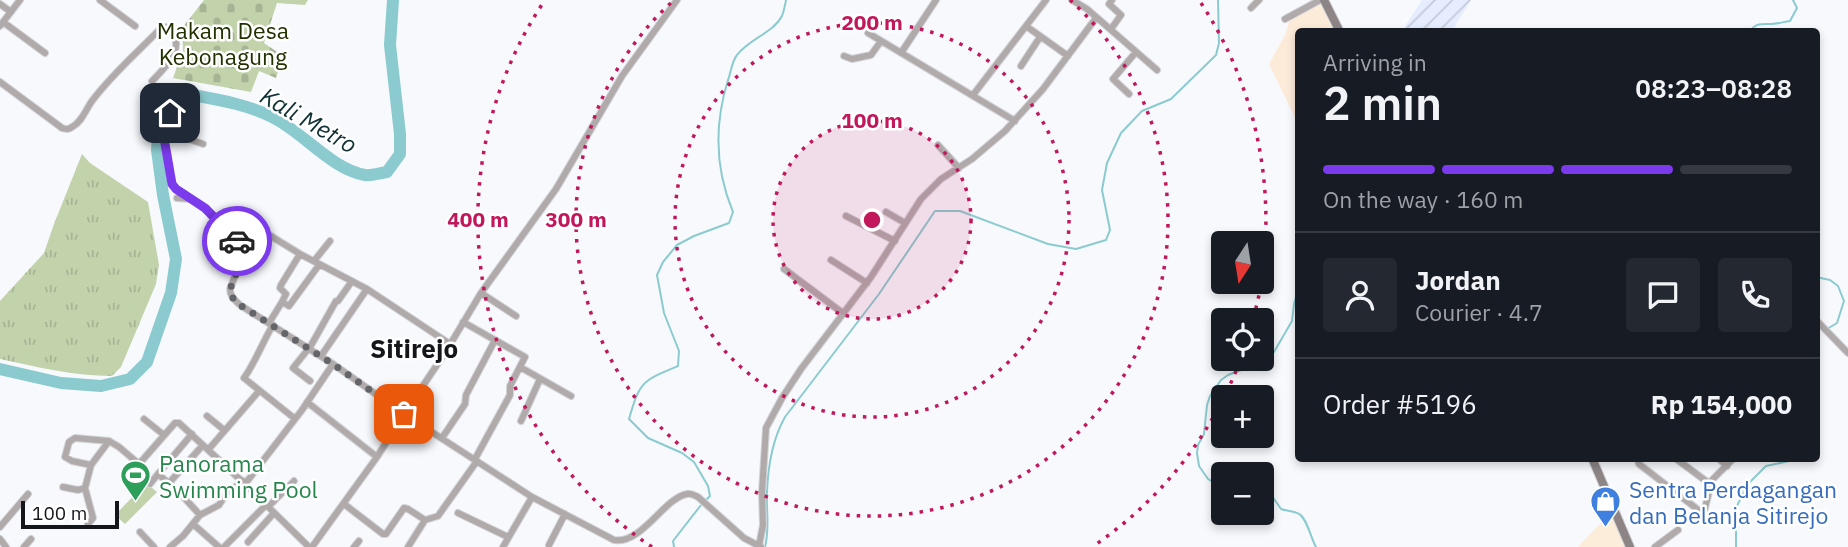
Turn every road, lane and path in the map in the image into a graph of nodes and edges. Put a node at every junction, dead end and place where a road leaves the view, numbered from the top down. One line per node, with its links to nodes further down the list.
1 (20, 0): 14 (street)
2 (100, 0): 16 (street)
3 (677, 0): 55 (street)
4 (936, 0): 24 (street)
5 (1046, 0): 17 (street)
6 (1072, 0): 13 (street)
7 (1112, 0): 19 (street)
8 (1259, 0): 11 (street)
9 (1322, 0): 15 (street); 18 (main road)
10 (0, 4): 14 (street)
11 (1251, 8)
12 (0, 12): 14 (street)
13 (1096, 18): 19 (street); 27 (street)
14 (5, 19): 25 (street)
15 (1285, 19)
16 (135, 26)
17 (1026, 26): 21 (street); 33 (street)
18 (1338, 28)
19 (1111, 29): 23 (street)
20 (868, 33): 22 (street)
21 (1040, 37): 27 (street); 28 (street)
22 (881, 41): 24 (street); 26 (street)
23 (1136, 52): 29 (street); 32 (street)
24 (901, 53): 33 (street)
25 (45, 54)
26 (844, 56)
27 (1068, 56): 35 (street)
28 (1021, 66)
29 (1157, 70)
30 (152, 81): 31 (street)
31 (0, 82)
32 (1129, 94)
33 (973, 95): 35 (street)
34 (180, 115): 36 (street)
35 (1015, 121): 39 (street)
36 (166, 131): 37 (street); 41 (street)
37 (203, 144)
38 (938, 145): 39 (street)
39 (959, 168): 44 (street)
40 (177, 198): 41 (street)
41 (192, 199): 47 (street)
42 (886, 212): 44 (street)
43 (846, 216): 46 (street)
44 (905, 223): 46 (street)
45 (330, 241): 50 (street)
46 (895, 241): 53 (street)
47 (245, 253): 48 (street); 61 (street)
48 (300, 254): 50 (street); 56 (street)
49 (831, 260): 53 (street)
50 (316, 263): 52 (street); 56 (street)
51 (784, 269): 57 (street)
52 (352, 281): 54 (street); 64 (street)
53 (867, 283): 57 (street)
54 (367, 289): 63 (street); 66 (street)
55 (481, 293): 58 (street); 59 (street)
56 (282, 302): 61 (street)
57 (844, 314): 123 (street)
58 (516, 316)
59 (463, 322): 62 (street); 63 (street)
60 (1820, 323): 65 (street)
61 (271, 324): 64 (street); 73 (street)
62 (495, 341): 68 (street); 84 (street)
63 (450, 344): 76 (street)
64 (309, 349): 66 (street); 69 (street)
65 (1848, 353)
66 (321, 356): 67 (street)
67 (333, 364): 75 (street); 76 (street)
68 (520, 367): 71 (street); 88 (street)
69 (293, 368): 70 (street); 72 (street)
70 (288, 375)
71 (540, 379): 74 (street); 80 (street)
72 (310, 381)
73 (259, 391): 78 (street); 81 (street)
74 (571, 396)
75 (307, 402): 78 (street); 87 (street)
76 (404, 414): 84 (street); 87 (street)
77 (208, 416): 81 (street)
78 (294, 418): 98 (street)
79 (144, 419): 83 (street)
80 (521, 421)
81 (224, 430): 86 (street)
82 (192, 434): 83 (street); 86 (street); 96 (street)
83 (164, 435): 85 (street)
84 (442, 438): 88 (street)
85 (109, 440): 94 (street); 94 (street)
86 (206, 447): 98 (street); 99 (street)
87 (377, 457): 106 (street)
88 (476, 460): 105 (street); 112 (street)
89 (1594, 462): 132 (main road)
90 (1638, 462): 101 (street)
91 (1680, 462): 101 (street)
92 (1722, 462): 95 (street)
93 (1730, 462): 95 (street)
94 (91, 465): 103 (street)
95 (1727, 466): 101 (street)
96 (158, 474): 99 (street); 100 (street)
97 (294, 481): 107 (street)
98 (244, 482): 107 (street); 111 (street)
99 (169, 483): 111 (street)
100 (150, 484)
101 (1710, 484)
102 (63, 486): 103 (street)
103 (85, 488): 113 (street)
104 (28, 494): 115 (street)
105 (533, 497): 110 (street); 118 (street)
106 (344, 505): 112 (street); 129 (street)
107 (267, 506): 108 (street); 128 (street)
108 (274, 513): 121 (street); 129 (street)
109 (458, 513): 118 (street)
110 (565, 514): 122 (street); 123 (street)
111 (200, 515): 114 (street)
112 (424, 521): 130 (street)
113 (88, 524)
114 (193, 524): 127 (street); 128 (street)
115 (0, 527)
116 (1678, 530): 133 (street)
117 (140, 532): 126 (street)
118 (508, 537): 131 (street)
119 (0, 539): 124 (street)
120 (31, 539): 125 (street)
121 (248, 542)
122 (549, 545)
123 (760, 546)
124 (6, 547)
125 (24, 547)
126 (154, 547)
127 (170, 547)
128 (221, 547)
129 (311, 547)
130 (408, 547)
131 (503, 547)
132 (1630, 547)
133 (1655, 547)

